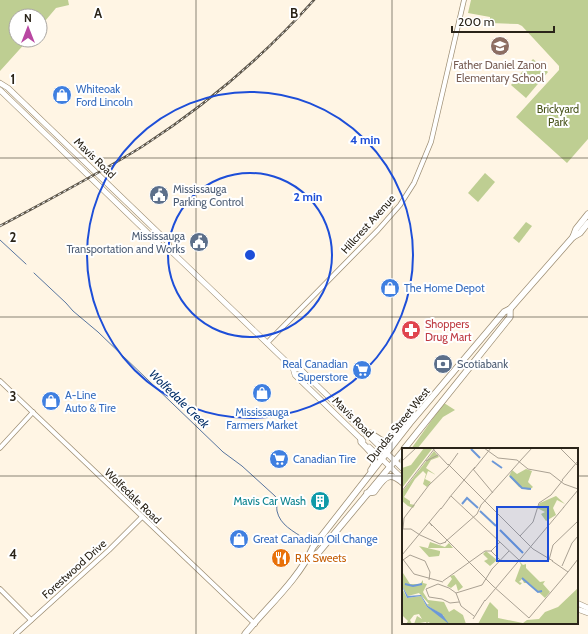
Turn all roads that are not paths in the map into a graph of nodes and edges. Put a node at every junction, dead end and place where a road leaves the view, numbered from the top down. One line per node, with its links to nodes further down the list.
1 (464, 0): 9 (street, Hillcrest Avenue)
2 (0, 83): 7 (main road, Mavis Road)
3 (0, 90): 7 (main road, Mavis Road)
4 (588, 214): 6 (main road, Dundas Street West)
5 (588, 223): 6 (main road, Dundas Street West)
6 (573, 237): 8 (main road, Dundas Street West)
7 (170, 250): 9 (main road, Mavis Road)
8 (510, 309): 13 (main road, Dundas Street West); 14 (main road, Dundas Street West)
9 (267, 343): 10 (main road, Mavis Road)
10 (292, 368): 15 (main road, Mavis Road); 16 (main road, Mavis Road)
11 (0, 381): 12 (street, Wolfedale Road)
12 (33, 412): 17 (street); 30 (street, Wolfedale Road)
13 (410, 423): 15 (main road); 21 (main road, Dundas Street West)
14 (420, 428): 18 (main road, Dundas Street West); 19 (main road)
15 (366, 433): 21 (main road, Mavis Road)
16 (361, 440): 22 (main road, Mavis Road); 26 (main road)
17 (0, 448)
18 (405, 448)
19 (409, 448)
20 (402, 452): 23 (main road, Dundas Street West)
21 (387, 454): 22 (main road, Dundas Street West); 23 (main road, Mavis Road)
22 (383, 460): 24 (main road, Mavis Road); 26 (main road, Dundas Street West)
23 (394, 461): 24 (main road, Dundas Street West); 25 (main road, Mavis Road)
24 (389, 466): 27 (main road, Mavis Road); 29 (main road, Dundas Street West)
25 (402, 468)
26 (368, 479): 31 (main road, Dundas Street West)
27 (402, 479)
28 (402, 482): 29 (main road)
29 (367, 493): 31 (main road, Dundas Street West)
30 (142, 517): 37 (street, Forestwood Drive); 38 (street, Wolfedale Road)
31 (308, 559): 38 (main road, Dundas Street West)
32 (0, 589): 37 (street)
33 (578, 603): 34 (main road)
34 (588, 608)
35 (578, 609): 36 (main road)
36 (588, 613)
37 (31, 620): 39 (street, Forestwood Drive)
38 (255, 624): 40 (main road, Dundas Street West)
39 (16, 634)
40 (245, 634)

